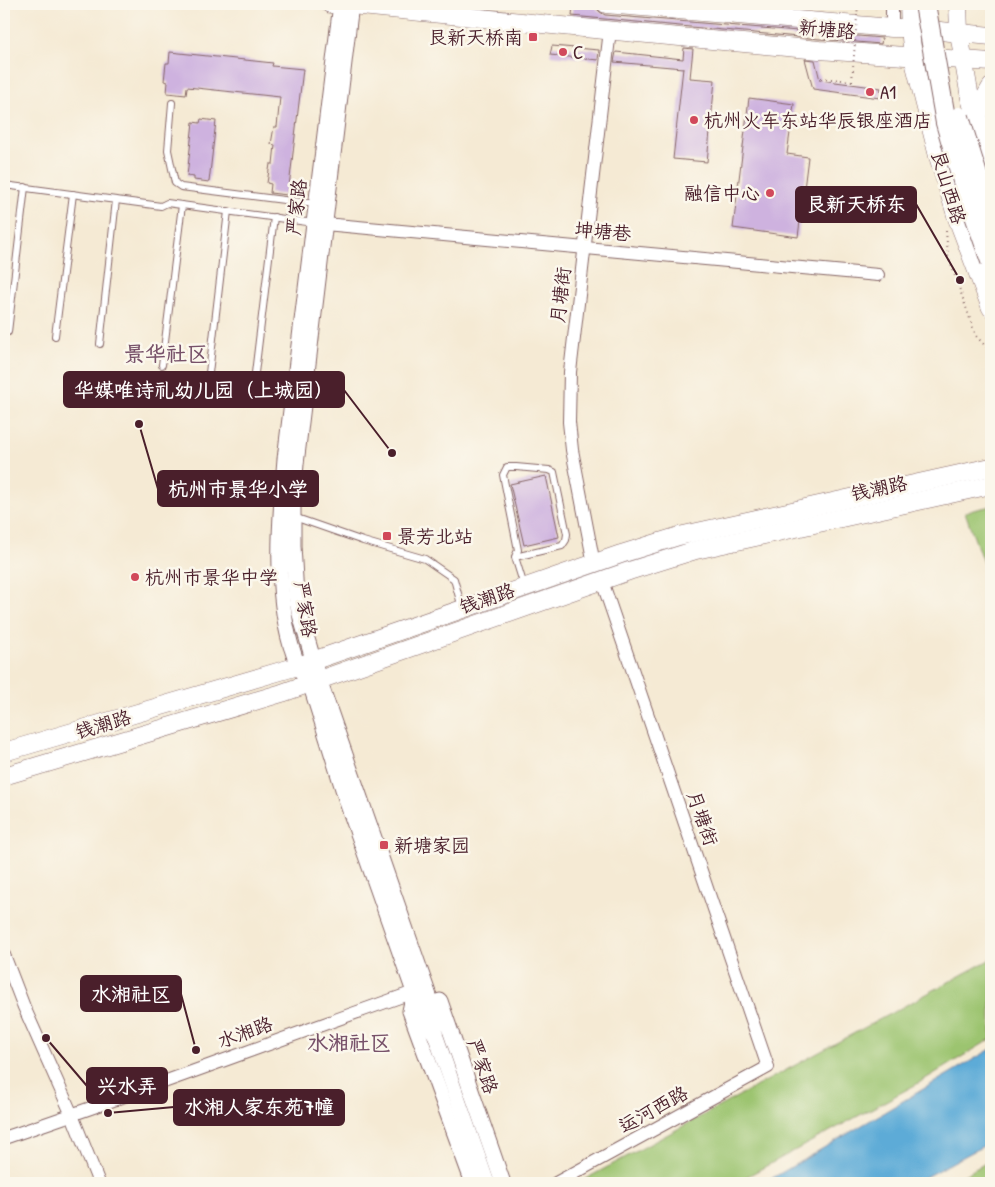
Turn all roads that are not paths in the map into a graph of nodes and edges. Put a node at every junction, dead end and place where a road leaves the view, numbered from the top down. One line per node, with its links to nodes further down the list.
1 (330, 4): 2 (main road, 新塘路)
2 (346, 4): 11 (main road, 新塘路); 25 (street, 严家路); 30 (street, 严家路)
3 (609, 4): 9 (main road, 新塘路)
4 (892, 4): 9 (street)
5 (909, 4): 10 (main road, 艮山西路)
6 (925, 4): 32 (main road, 艮山西路, bridge)
7 (938, 4): 29 (main road, 艮山西路, bridge)
8 (958, 4): 12 (main road)
9 (892, 28): 10 (main road, 新塘路)
10 (910, 28): 12 (main road, 新塘路); 14 (main road, 艮山西路)
11 (610, 30): 14 (main road, 新塘路); 31 (street, 月塘街)
12 (959, 33): 13 (main road, 新塘路); 15 (main road)
13 (991, 36)
14 (913, 58): 15 (main road, 新塘路); 34 (main road, 艮山西路)
15 (963, 60): 16 (main road, 新塘路); 19 (main road)
16 (991, 62)
17 (991, 87): 19 (main road)
18 (172, 103): 25 (lane)
19 (978, 126): 20 (main road)
20 (991, 172)
21 (4, 184): 22 (lane)
22 (25, 187): 23 (lane); 35 (lane)
23 (73, 194): 24 (lane); 36 (lane)
24 (116, 200): 26 (lane); 37 (lane)
25 (316, 204): 30 (street, 严家路)
26 (182, 205): 27 (lane); 38 (lane)
27 (228, 211): 28 (lane); 40 (lane)
28 (274, 217): 30 (lane); 39 (lane)
29 (991, 220)
30 (319, 224): 31 (street, 坤塘巷); 43 (street, 严家路); 49 (street, 严家路)
31 (584, 248): 33 (street, 坤塘巷); 45 (street, 月塘街)
32 (991, 261)
33 (878, 275)
34 (991, 308)
35 (8, 332)
36 (55, 336)
37 (100, 344)
38 (162, 365)
39 (255, 373)
40 (209, 374)
41 (991, 467): 45 (main road, 钱潮路)
42 (991, 485): 46 (main road, 钱潮路)
43 (293, 517): 48 (lane); 49 (street, 严家路)
44 (515, 557): 44 (lane); 47 (lane)
45 (594, 564): 47 (main road, 钱潮路)
46 (602, 581): 50 (main road, 钱潮路); 57 (street, 月塘街)
47 (524, 588): 48 (main road, 钱潮路)
48 (462, 609): 49 (main road, 钱潮路)
49 (306, 664): 50 (street, 严家路); 51 (main road, 钱潮路)
50 (314, 682): 52 (main road, 钱潮路); 54 (street, 严家路); 55 (street, 严家路)
51 (4, 752)
52 (4, 776)
53 (4, 955): 58 (street)
54 (418, 966): 56 (street, 严家路); 63 (street, 严家路)
55 (414, 992): 56 (street, 严家路); 58 (street, 水湘路); 61 (street, 严家路)
56 (435, 1034): 62 (street, 严家路)
57 (768, 1067): 64 (street, 运河西路)
58 (72, 1115): 59 (street, 水湘路); 60 (street)
59 (4, 1138)
60 (98, 1183)
61 (472, 1183)
62 (487, 1183)
63 (503, 1183)
64 (556, 1183)

